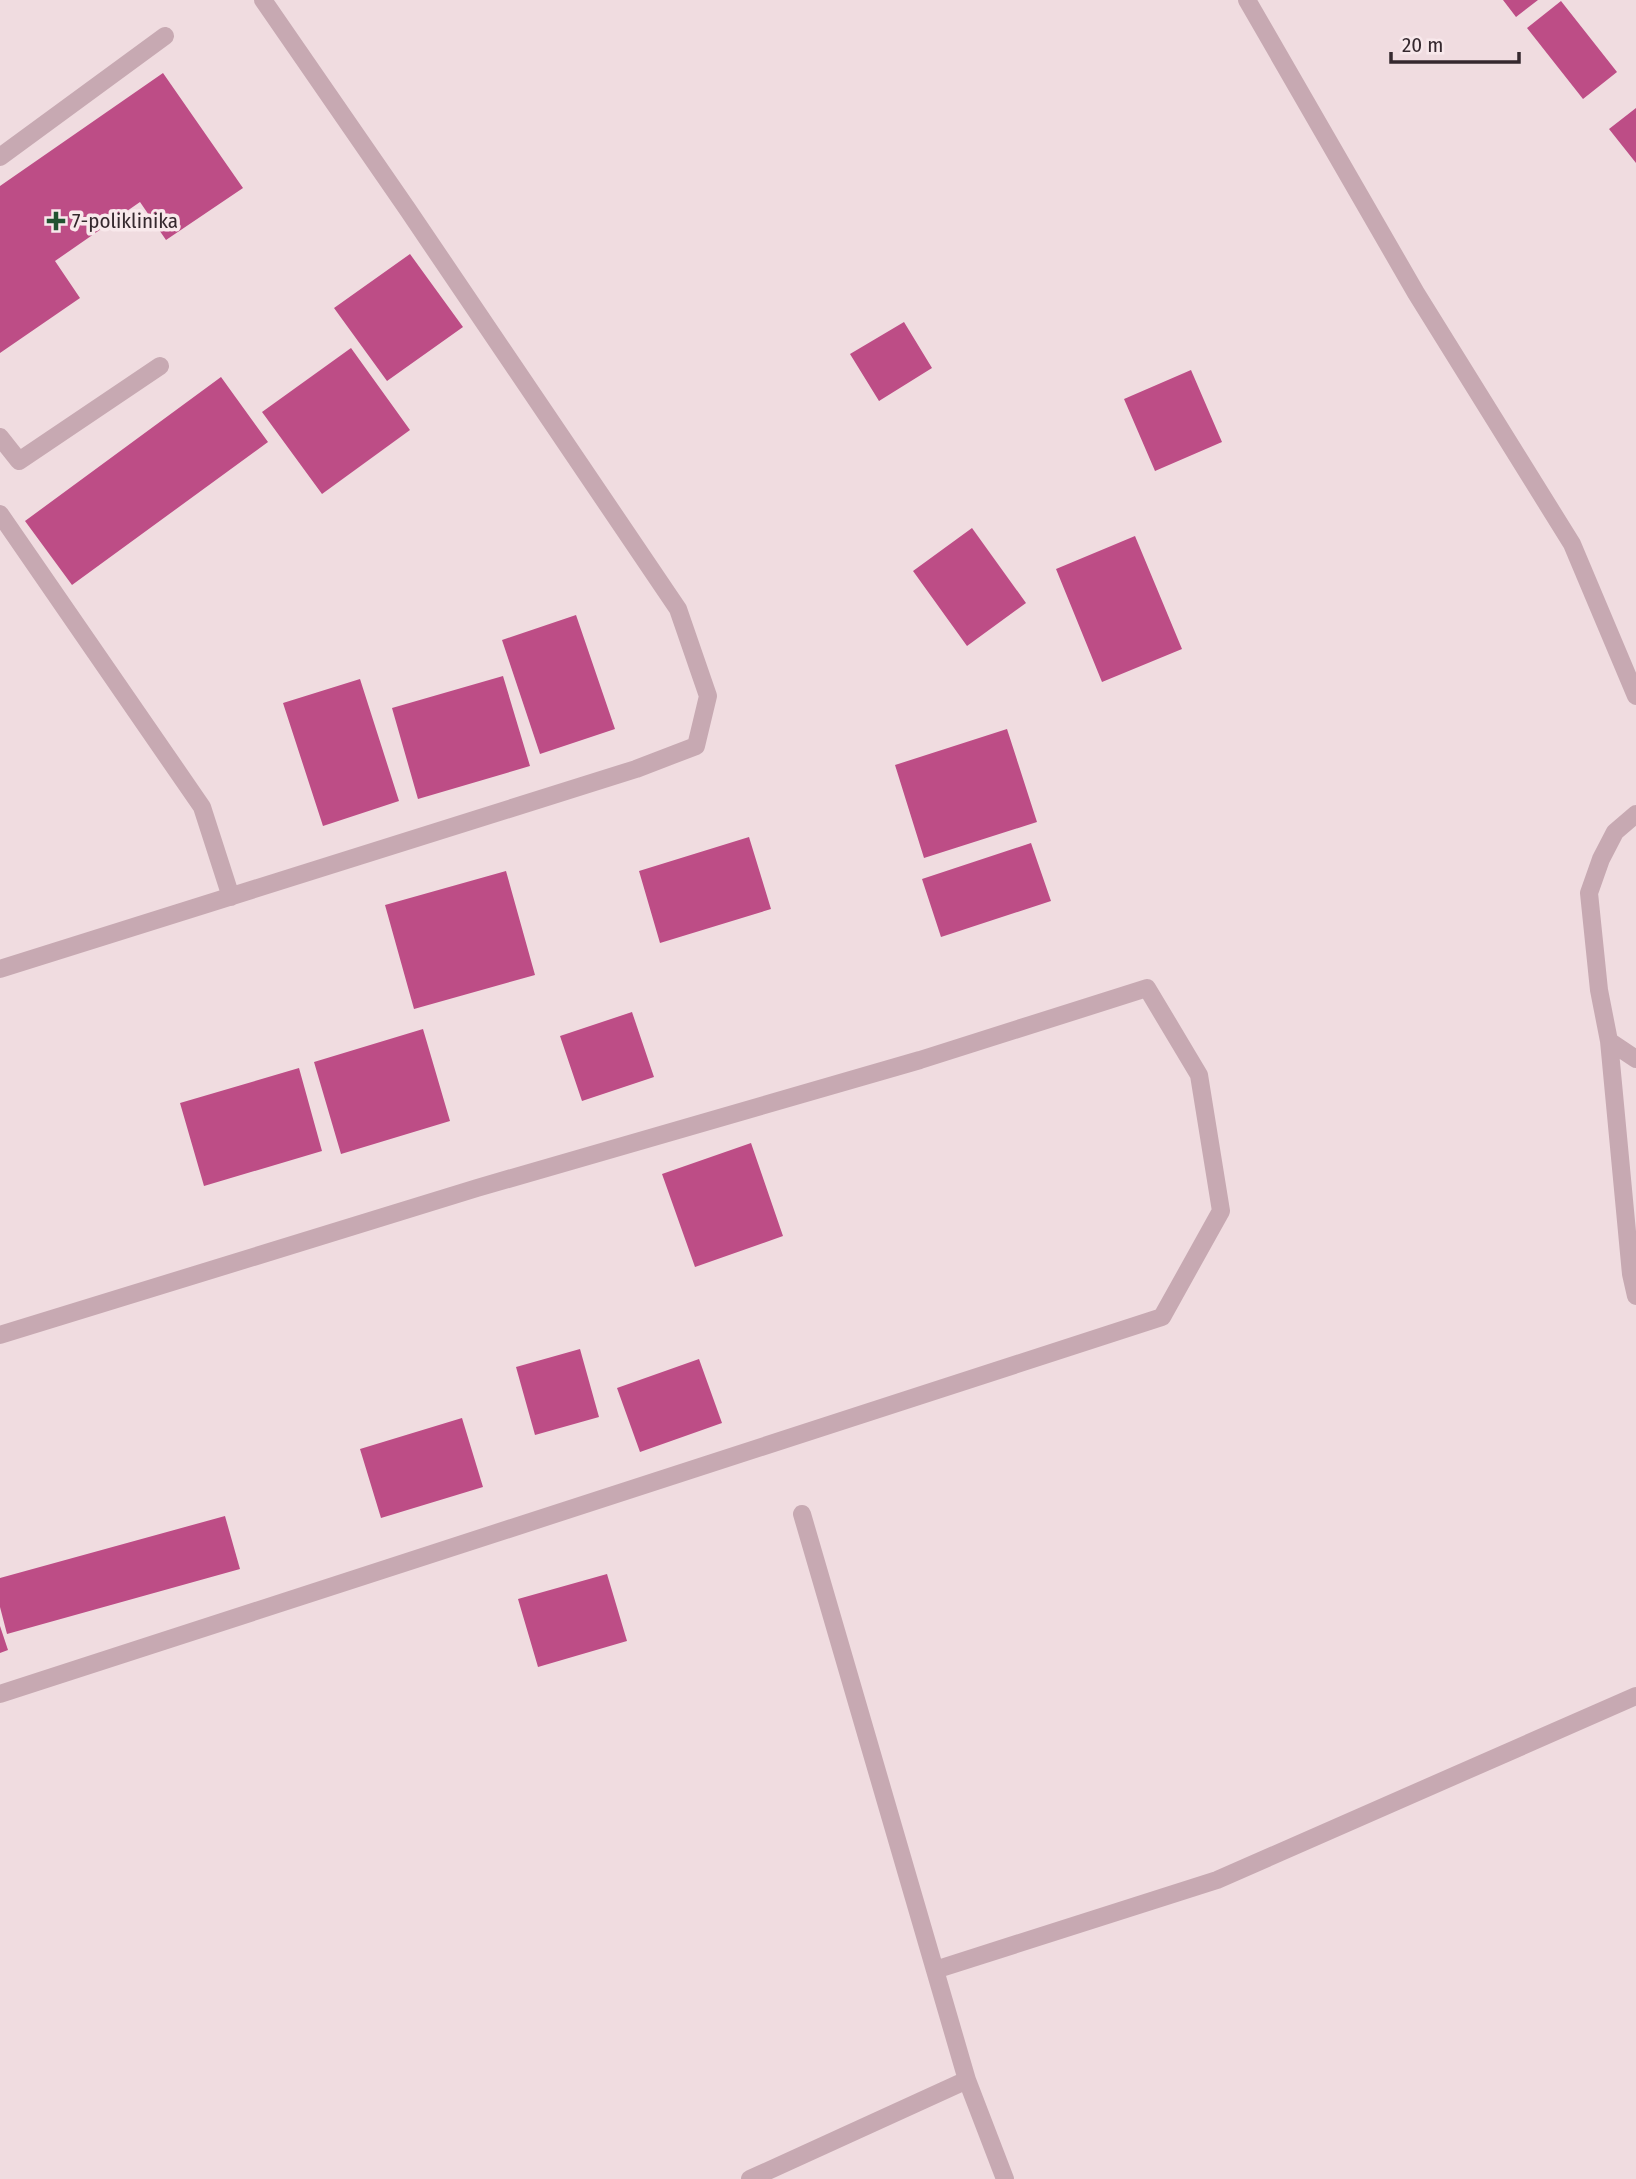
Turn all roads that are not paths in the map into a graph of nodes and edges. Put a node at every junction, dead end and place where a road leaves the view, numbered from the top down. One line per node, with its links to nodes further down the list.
1 (263, 0): 10 (street)
2 (1247, 0): 8 (street)
3 (165, 36): 4 (street)
4 (0, 158)
5 (160, 366): 6 (street)
6 (0, 437)
7 (0, 514): 10 (street)
8 (1636, 696)
9 (1636, 814): 12 (street)
10 (231, 897): 11 (street)
11 (0, 969)
12 (1609, 1041): 13 (street); 14 (street)
13 (1636, 1059)
14 (1636, 1296)
15 (0, 1335): 17 (street)
16 (802, 1514): 19 (street)
17 (0, 1694)
18 (1636, 1696): 19 (street)
19 (935, 1970): 20 (street)
20 (967, 2080): 21 (street); 22 (street)
21 (750, 2179)
22 (1004, 2179)

